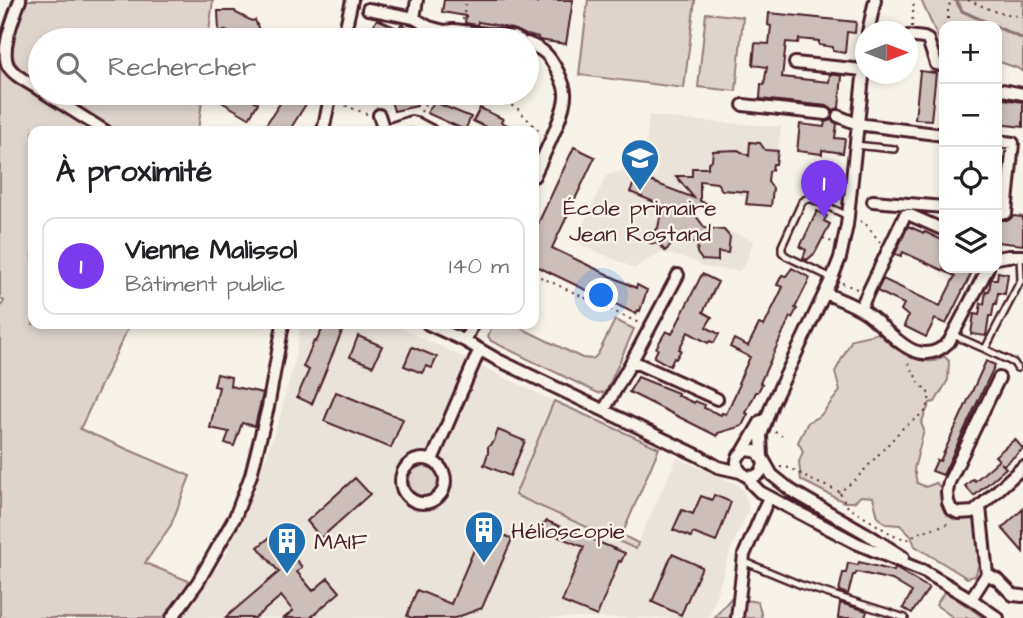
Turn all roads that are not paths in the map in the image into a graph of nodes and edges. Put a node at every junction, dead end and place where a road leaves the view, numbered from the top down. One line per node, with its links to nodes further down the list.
1 (20, 0): 15 (street)
2 (352, 0): 8 (street)
3 (417, 0): 6 (street)
4 (875, 0): 7 (street)
5 (368, 9): 6 (street)
6 (414, 18): 9 (street)
7 (870, 21)
8 (346, 28)
9 (433, 28)
10 (918, 38): 13 (street)
11 (539, 48): 35 (street)
12 (795, 64): 14 (street)
13 (939, 64)
14 (855, 69)
15 (28, 82)
16 (861, 84): 25 (street)
17 (1002, 90): 18 (street)
18 (1023, 94)
19 (64, 105): 26 (street)
20 (328, 105): 27 (street)
21 (743, 105): 22 (street)
22 (826, 114)
23 (379, 115): 28 (street)
24 (838, 116): 25 (street)
25 (857, 124): 31 (street); 33 (street)
26 (97, 126)
27 (324, 126)
28 (382, 126)
29 (398, 126): 30 (street)
30 (422, 126)
31 (939, 134)
32 (1002, 142): 38 (street)
33 (855, 145): 34 (lane); 39 (street)
34 (894, 149)
35 (539, 165)
36 (873, 201): 37 (street)
37 (939, 207)
38 (1002, 213)
39 (848, 220): 45 (street); 45 (lane)
40 (939, 228): 48 (street)
41 (1021, 256): 42 (street); 46 (lane)
42 (1002, 257)
43 (985, 273): 52 (street)
44 (678, 275): 56 (street)
45 (837, 280): 47 (street)
46 (1021, 283): 54 (lane)
47 (825, 293): 48 (street); 60 (street)
48 (860, 309): 52 (street)
49 (282, 329): 75 (street)
50 (439, 329): 53 (street)
51 (471, 329): 53 (street)
52 (953, 335): 54 (lane)
53 (465, 341): 55 (street)
54 (985, 349): 57 (lane)
55 (479, 351): 61 (street); 65 (street)
56 (632, 361): 59 (street); 61 (street)
57 (1017, 368)
58 (999, 378): 69 (street)
59 (718, 400)
60 (772, 404): 62 (street); 64 (street)
61 (604, 410): 63 (street)
62 (741, 454): 63 (street); 64 (street); 67 (street)
63 (699, 456): 67 (street)
64 (763, 458): 67 (street); 71 (street)
65 (432, 460): 65 (street)
66 (1023, 467): 69 (street)
67 (745, 475): 68 (street)
68 (769, 496): 70 (street); 71 (street)
69 (980, 507): 72 (street)
70 (743, 561): 76 (street); 77 (lane)
71 (925, 572): 74 (street)
72 (987, 574): 73 (street); 74 (street)
73 (1023, 596)
74 (971, 599): 78 (street)
75 (172, 618)
76 (737, 618)
77 (905, 618)
78 (998, 618)

